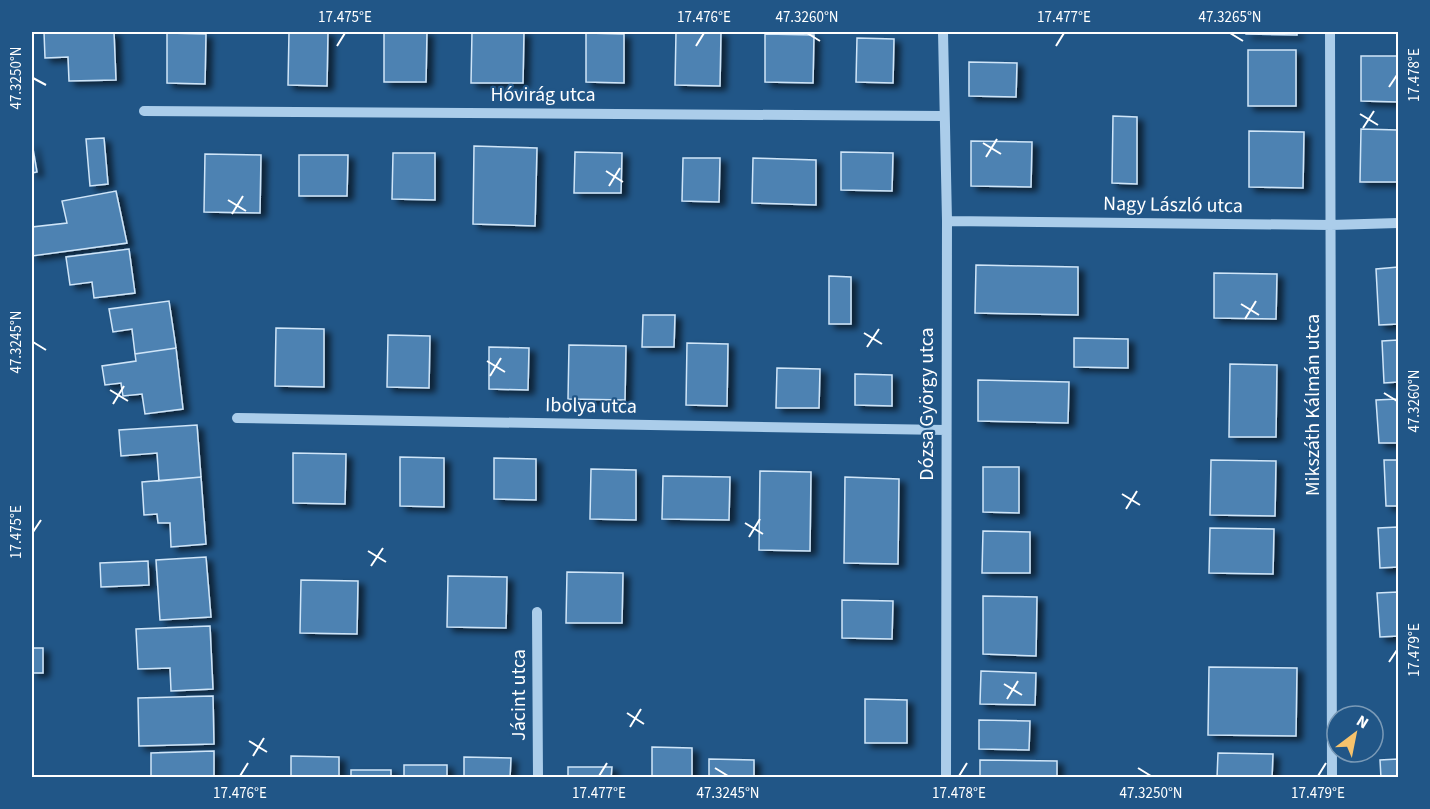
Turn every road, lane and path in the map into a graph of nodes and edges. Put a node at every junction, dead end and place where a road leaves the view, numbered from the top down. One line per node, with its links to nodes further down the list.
1 (943, 32): 4 (street, Dózsa György utca)
2 (1330, 32): 7 (street, Mikszáth Kálmán utca)
3 (144, 111): 4 (street, Hóvirág utca)
4 (943, 116): 5 (street, Dózsa György utca)
5 (947, 220): 7 (street, Nagy László utca); 9 (street, Dózsa György utca)
6 (1398, 223): 7 (street, Nagy László utca)
7 (1330, 225): 13 (street, Mikszáth Kálmán utca)
8 (237, 418): 9 (street, Ibolya utca)
9 (945, 430): 12 (street, Dózsa György utca)
10 (537, 612): 11 (street, Jácint utca)
11 (538, 777)
12 (946, 777)
13 (1332, 777)

